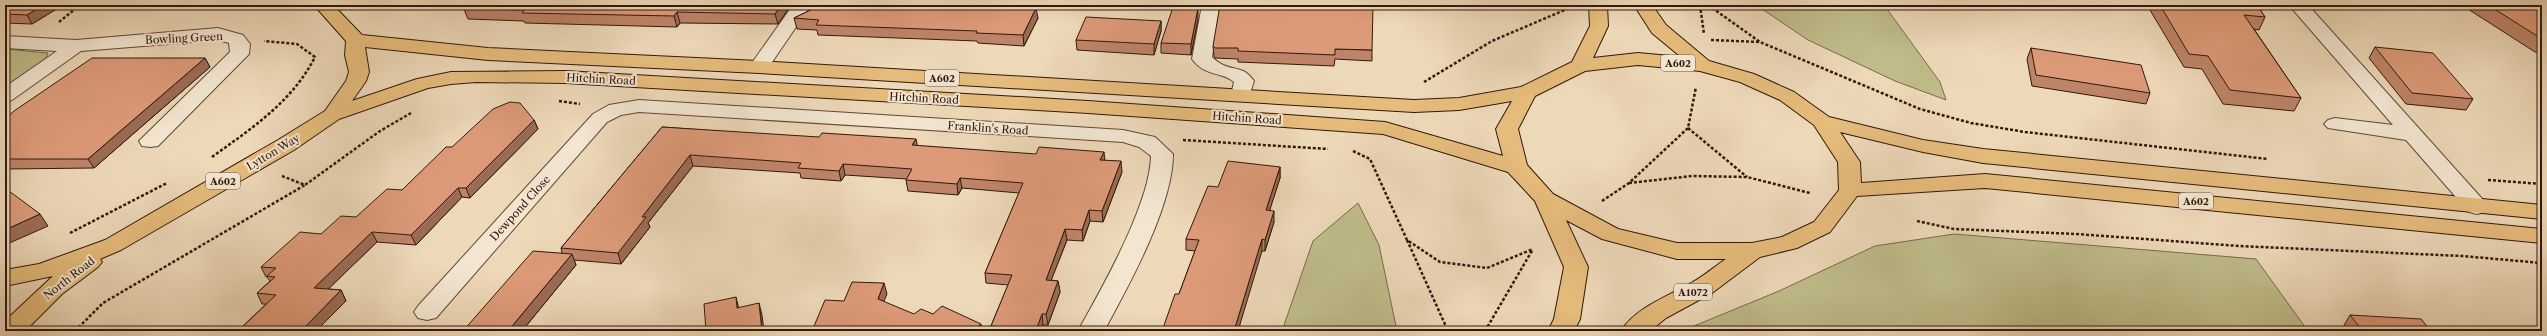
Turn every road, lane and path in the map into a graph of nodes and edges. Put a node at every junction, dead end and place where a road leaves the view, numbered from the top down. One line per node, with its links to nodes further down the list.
1 (802, 5): 17 (street)
2 (1211, 5): 21 (street)
3 (1558, 5): 18 (path)
4 (1598, 5): 16 (main road)
5 (1643, 5): 15 (main road)
6 (1700, 5): 13 (path)
7 (1708, 5): 13 (path)
8 (2298, 5): 30 (street)
9 (327, 6): 11 (main road)
10 (234, 37): 14 (street, Bowling Green); 31 (street, Bowling Green); 36 (path)
11 (356, 40): 17 (main road, Hitchin Road / A602); 26 (main road, Lytton Way / A602)
12 (5, 42): 14 (street, Bowling Green)
13 (1760, 42): 35 (path)
14 (76, 46): 22 (street)
15 (1702, 65): 16 (main road, A602); 27 (main road, A602)
16 (1580, 66): 20 (main road, A602)
17 (759, 67): 21 (main road, Hitchin Road / A602)
18 (1423, 83)
19 (1696, 87): 29 (path)
20 (1527, 92): 21 (main road, Hitchin Road / A602); 37 (main road)
21 (1241, 95)
22 (5, 96)
23 (555, 101): 24 (path)
24 (616, 109): 32 (street, Franklin's Road); 59 (street, Dewpond Close)
25 (416, 111): 44 (path)
26 (332, 115): 37 (main road, Hitchin Road / A602); 55 (main road, Lytton Way / A602)
27 (1822, 121): 45 (main road, A602); 49 (main road, A602)
28 (2335, 124): 30 (street)
29 (1688, 128): 39 (path); 42 (path)
30 (2410, 134): 40 (street)
31 (150, 141)
32 (1154, 146): 33 (path); 62 (street)
33 (1332, 149)
34 (1347, 150): 54 (path)
35 (2270, 159)
36 (207, 161)
37 (1516, 167): 47 (main road)
38 (278, 174): 44 (path)
39 (1747, 177): 42 (path); 46 (path)
40 (2450, 177): 43 (path); 49 (street)
41 (173, 180): 52 (path)
42 (1629, 182): 48 (path)
43 (2542, 184)
44 (305, 185): 61 (path)
45 (1850, 190): 53 (main road, A602); 56 (main road)
46 (1810, 193)
47 (1545, 199): 56 (main road); 65 (main road)
48 (1600, 202)
49 (2477, 207): 50 (main road, A602)
50 (2542, 212)
51 (1917, 221): 57 (path)
52 (68, 234)
53 (2542, 236)
54 (1407, 240): 63 (path); 64 (path)
55 (113, 245): 58 (main road, Lytton Way / A602); 60 (main road, North Road)
56 (1752, 251): 66 (main road, A1072)
57 (2542, 263)
58 (5, 278)
59 (427, 312)
60 (10, 331)
61 (75, 331)
62 (1090, 331)
63 (1448, 331)
64 (1485, 331)
65 (1561, 331)
66 (1634, 331)

